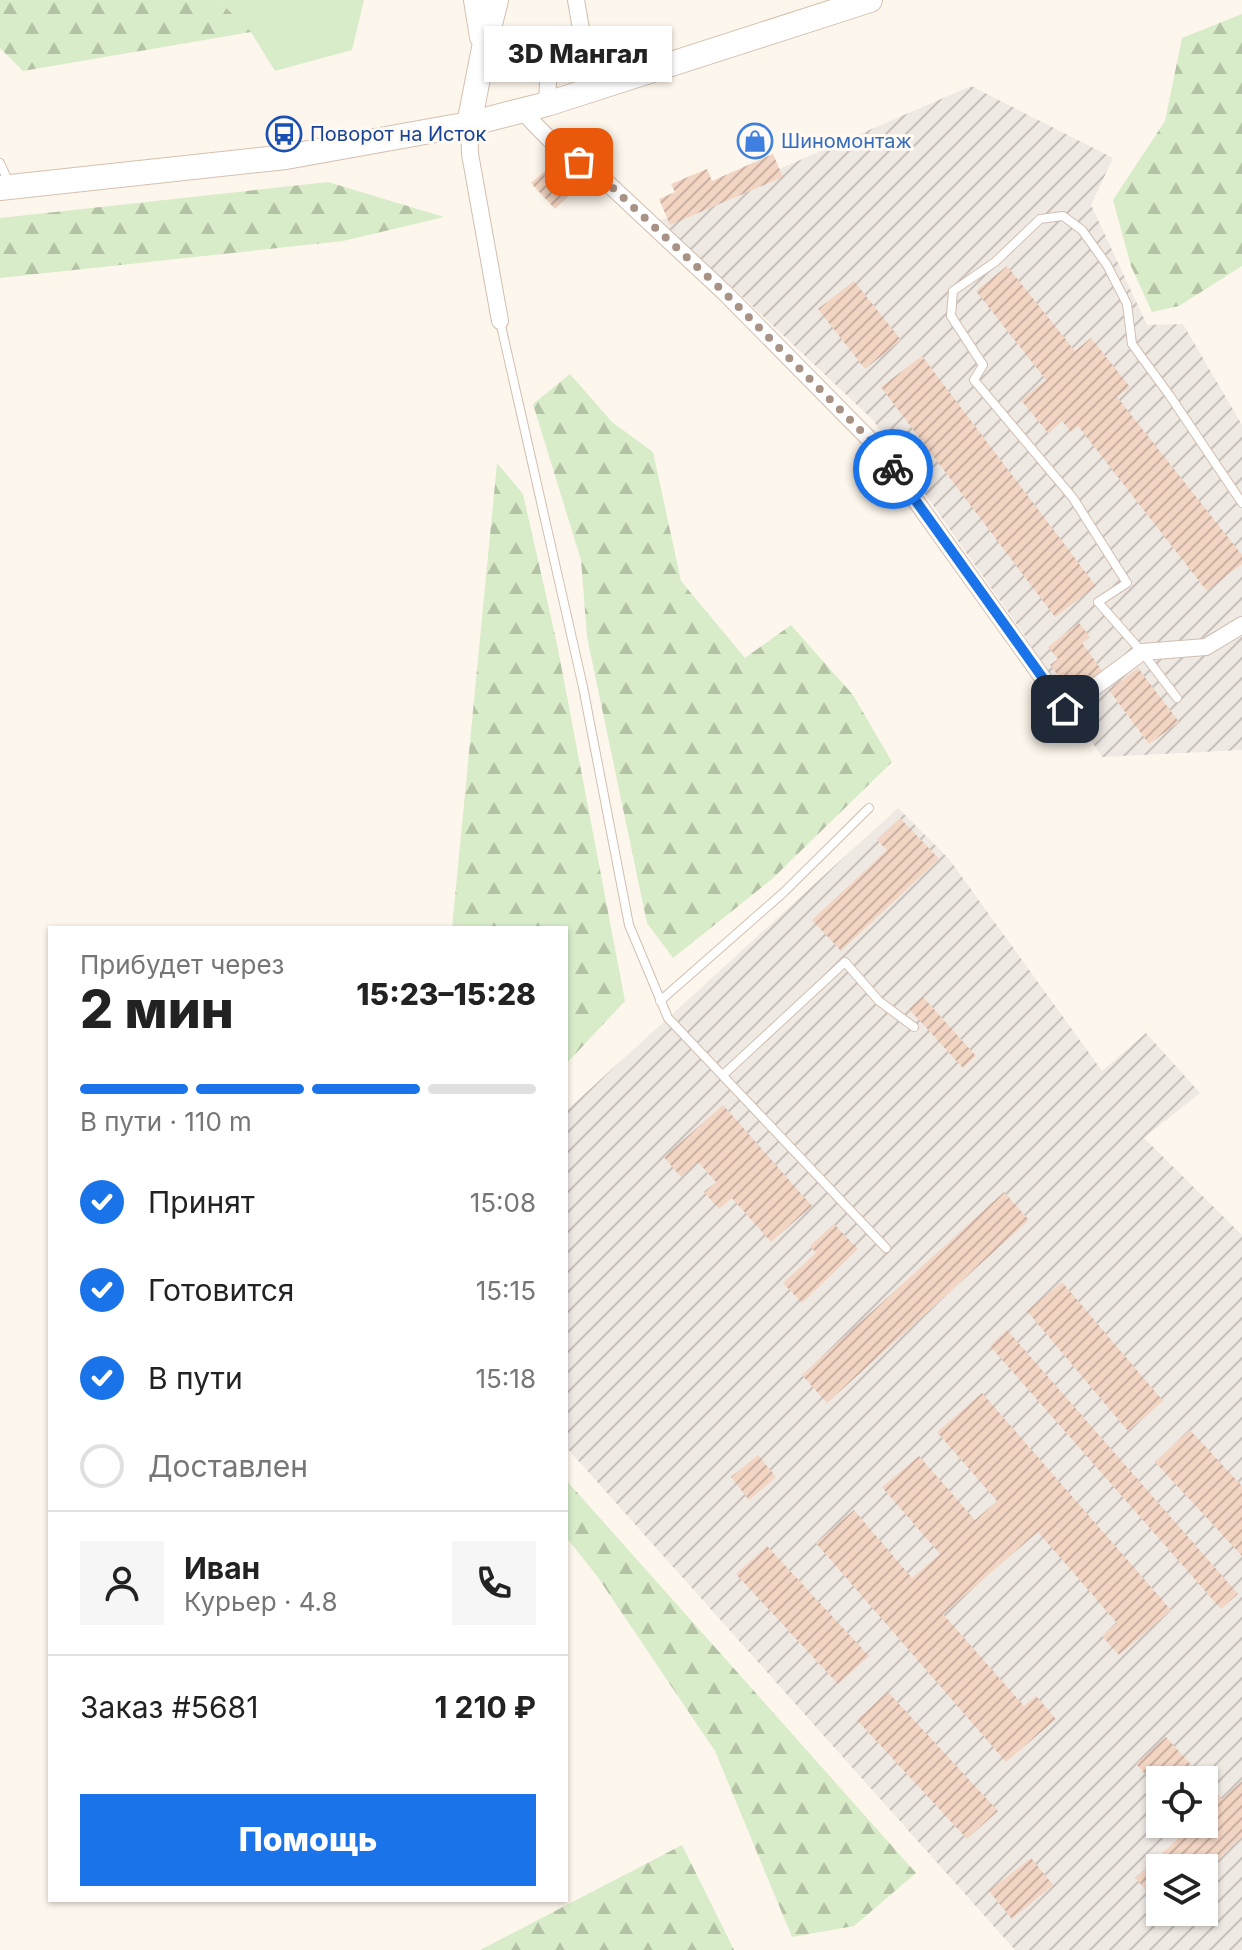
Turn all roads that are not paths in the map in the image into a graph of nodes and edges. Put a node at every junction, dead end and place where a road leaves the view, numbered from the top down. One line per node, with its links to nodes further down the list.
1 (476, 0): 6 (main road)
2 (496, 0): 6 (main road)
3 (576, 0): 7 (street)
4 (870, 0): 5 (main road)
5 (830, 6): 7 (main road)
6 (484, 48): 9 (main road)
7 (547, 104): 8 (main road)
8 (522, 111): 9 (main road); 15 (street)
9 (469, 124): 11 (main road); 12 (street)
10 (0, 163): 11 (lane)
11 (6, 188)
12 (500, 321): 18 (lane)
13 (1242, 503): 15 (lane)
14 (1242, 625): 15 (street)
15 (1142, 652): 16 (lane)
16 (1177, 698)
17 (869, 808): 18 (lane)
18 (660, 1001): 20 (lane)
19 (914, 1027): 20 (lane)
20 (723, 1075): 21 (lane)
21 (886, 1248)

